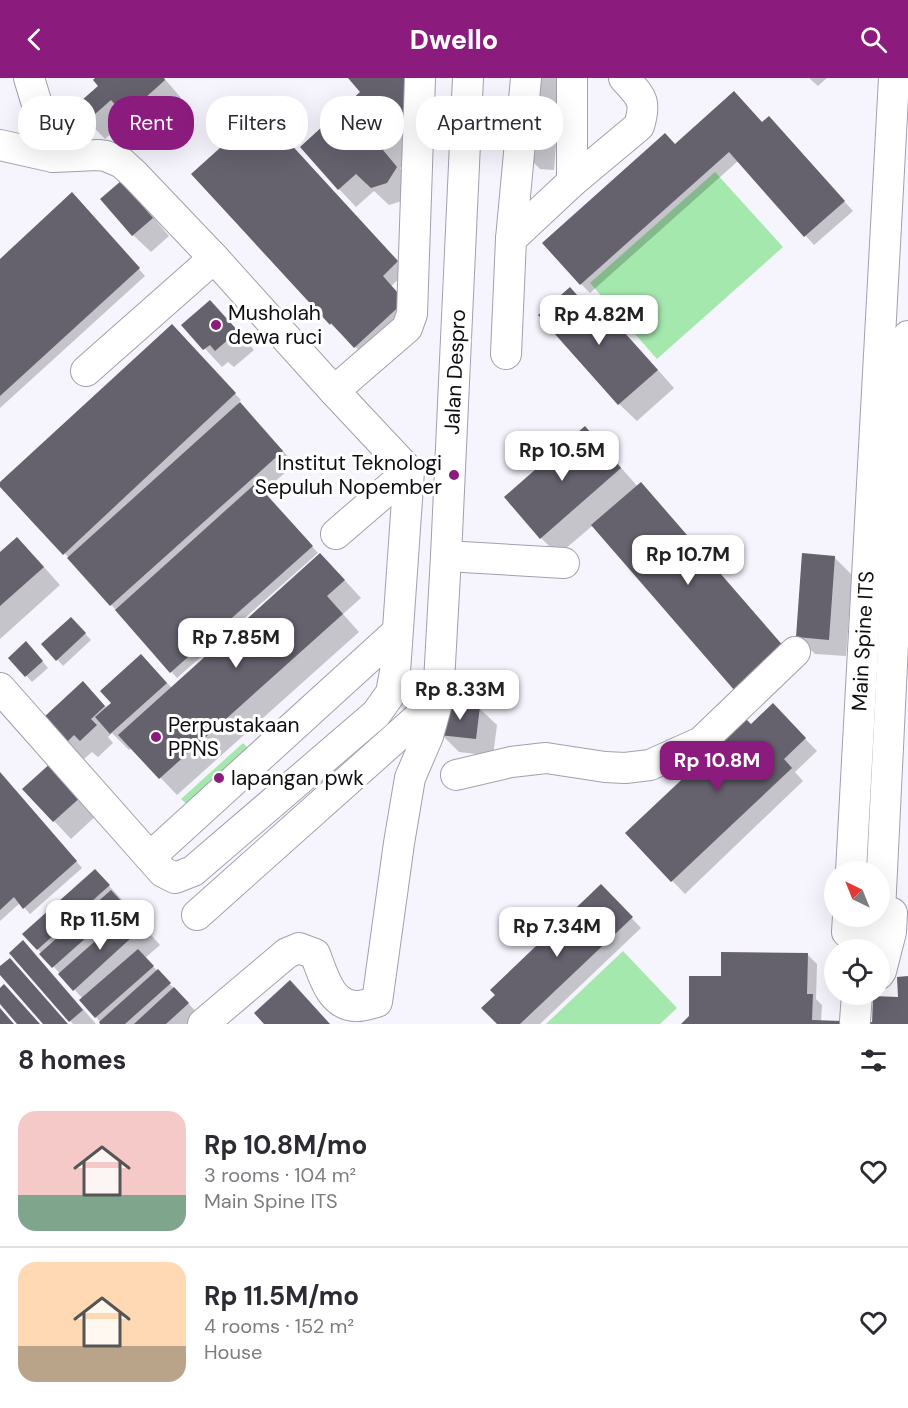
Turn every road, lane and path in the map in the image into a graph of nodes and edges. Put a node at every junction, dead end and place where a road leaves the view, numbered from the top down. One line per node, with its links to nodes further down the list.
1 (29, 78): 9 (street)
2 (420, 78): 17 (street)
3 (468, 78): 21 (street, Jalan Despro)
4 (526, 78): 12 (street)
5 (572, 78): 11 (street)
6 (624, 78): 11 (street)
7 (894, 78): 10 (street, Main Spine ITS)
8 (0, 145): 9 (street)
9 (53, 157): 13 (street)
10 (899, 160): 18 (street, Main Spine ITS)
11 (572, 182): 12 (street)
12 (511, 239): 15 (street)
13 (214, 258): 16 (street); 17 (street)
14 (908, 336): 18 (street, Main Spine ITS)
15 (506, 354)
16 (86, 371)
17 (334, 391): 19 (street)
18 (890, 410): 25 (street, Main Spine ITS); 26 (street, Main Spine ITS)
19 (409, 471): 20 (street); 23 (street)
20 (336, 534)
21 (446, 556): 22 (street); 28 (street, Jalan Despro)
22 (564, 563)
23 (397, 632): 31 (street); 31 (street)
24 (795, 652): 29 (street)
25 (862, 664): 26 (street); 32 (street, Main Spine ITS)
26 (892, 666): 34 (street, Main Spine ITS)
27 (0, 688): 31 (street)
28 (438, 700): 33 (street); 36 (street, Jalan Despro)
29 (456, 775)
30 (908, 791): 35 (street)
31 (150, 857)
32 (852, 861)
33 (197, 915)
34 (856, 933)
35 (889, 939)
36 (203, 1024)

